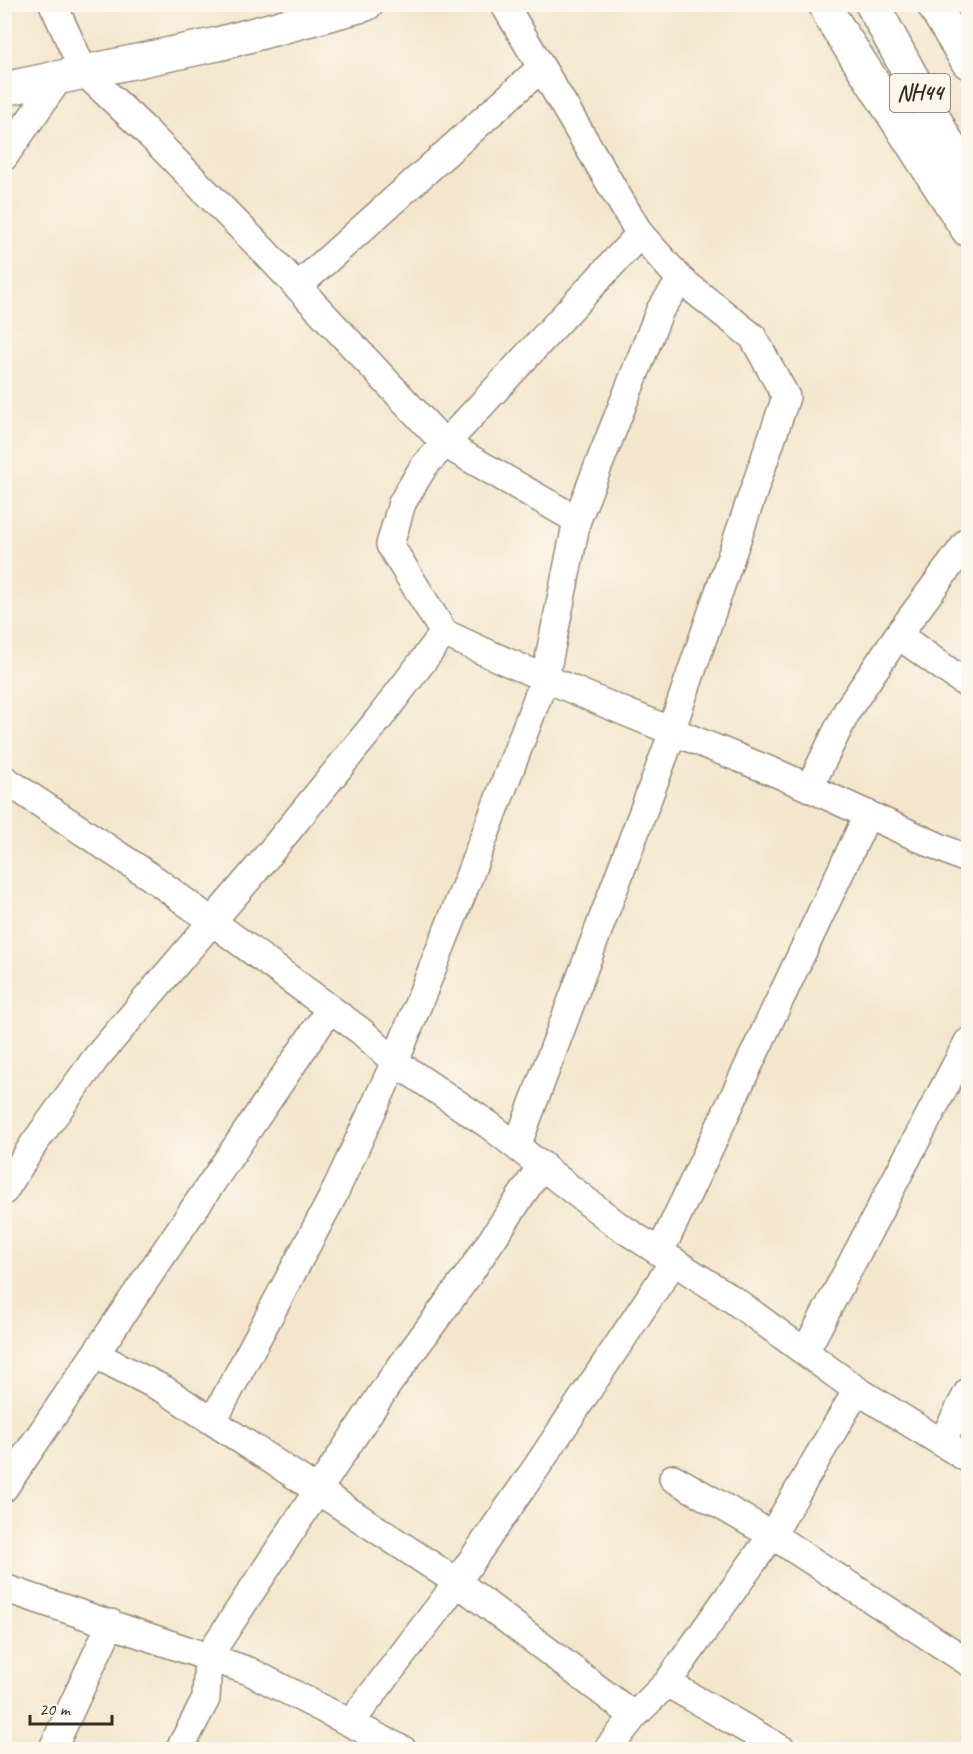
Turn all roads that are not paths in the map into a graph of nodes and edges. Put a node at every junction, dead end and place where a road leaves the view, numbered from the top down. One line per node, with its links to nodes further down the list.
1 (53, 4): 9 (street)
2 (366, 4): 9 (main road)
3 (504, 4): 8 (street)
4 (825, 4): 13 (main road)
5 (872, 4): 12 (main road, NH44)
6 (933, 4): 7 (main road, NH44)
7 (969, 62)
8 (541, 68): 14 (street); 16 (street)
9 (72, 75): 10 (main road); 11 (street); 16 (street)
10 (4, 89)
11 (4, 157)
12 (969, 181)
13 (969, 230)
14 (640, 234): 15 (street); 17 (street)
15 (681, 280): 18 (street); 24 (street)
16 (297, 287): 17 (street)
17 (445, 444): 18 (street); 20 (street)
18 (577, 520): 22 (street)
19 (969, 541): 21 (street)
20 (444, 633): 22 (street); 29 (street)
21 (898, 635): 23 (street); 26 (street)
22 (545, 678): 24 (street); 32 (street)
23 (969, 685)
24 (672, 731): 26 (street); 33 (street)
25 (8, 788): 29 (street)
26 (809, 788): 27 (street)
27 (868, 814): 28 (street); 36 (street)
28 (969, 860)
29 (212, 921): 30 (street); 35 (street)
30 (330, 1009): 32 (street); 38 (street)
31 (969, 1042): 37 (street)
32 (395, 1062): 33 (street); 41 (street)
33 (517, 1146): 34 (street)
34 (542, 1165): 36 (street); 46 (street)
35 (4, 1191)
36 (667, 1257): 37 (street); 48 (street)
37 (805, 1352): 39 (street)
38 (96, 1355): 41 (street); 45 (street)
39 (857, 1390): 42 (street); 47 (street)
40 (969, 1392): 42 (street)
41 (213, 1421): 46 (street)
42 (942, 1442): 43 (street)
43 (969, 1458)
44 (674, 1478): 47 (street)
45 (4, 1488)
46 (318, 1490): 48 (street); 51 (street)
47 (772, 1534): 52 (street); 53 (street)
48 (457, 1582): 54 (street); 55 (street)
49 (4, 1588): 50 (street)
50 (111, 1623): 51 (street); 57 (street)
51 (208, 1657): 55 (street); 58 (street)
52 (969, 1662)
53 (667, 1683): 54 (street); 61 (street)
54 (634, 1716): 60 (street)
55 (351, 1722): 56 (street)
56 (371, 1742): 59 (street)
57 (52, 1749)
58 (179, 1749)
59 (404, 1749)
60 (607, 1749)
61 (783, 1749)

